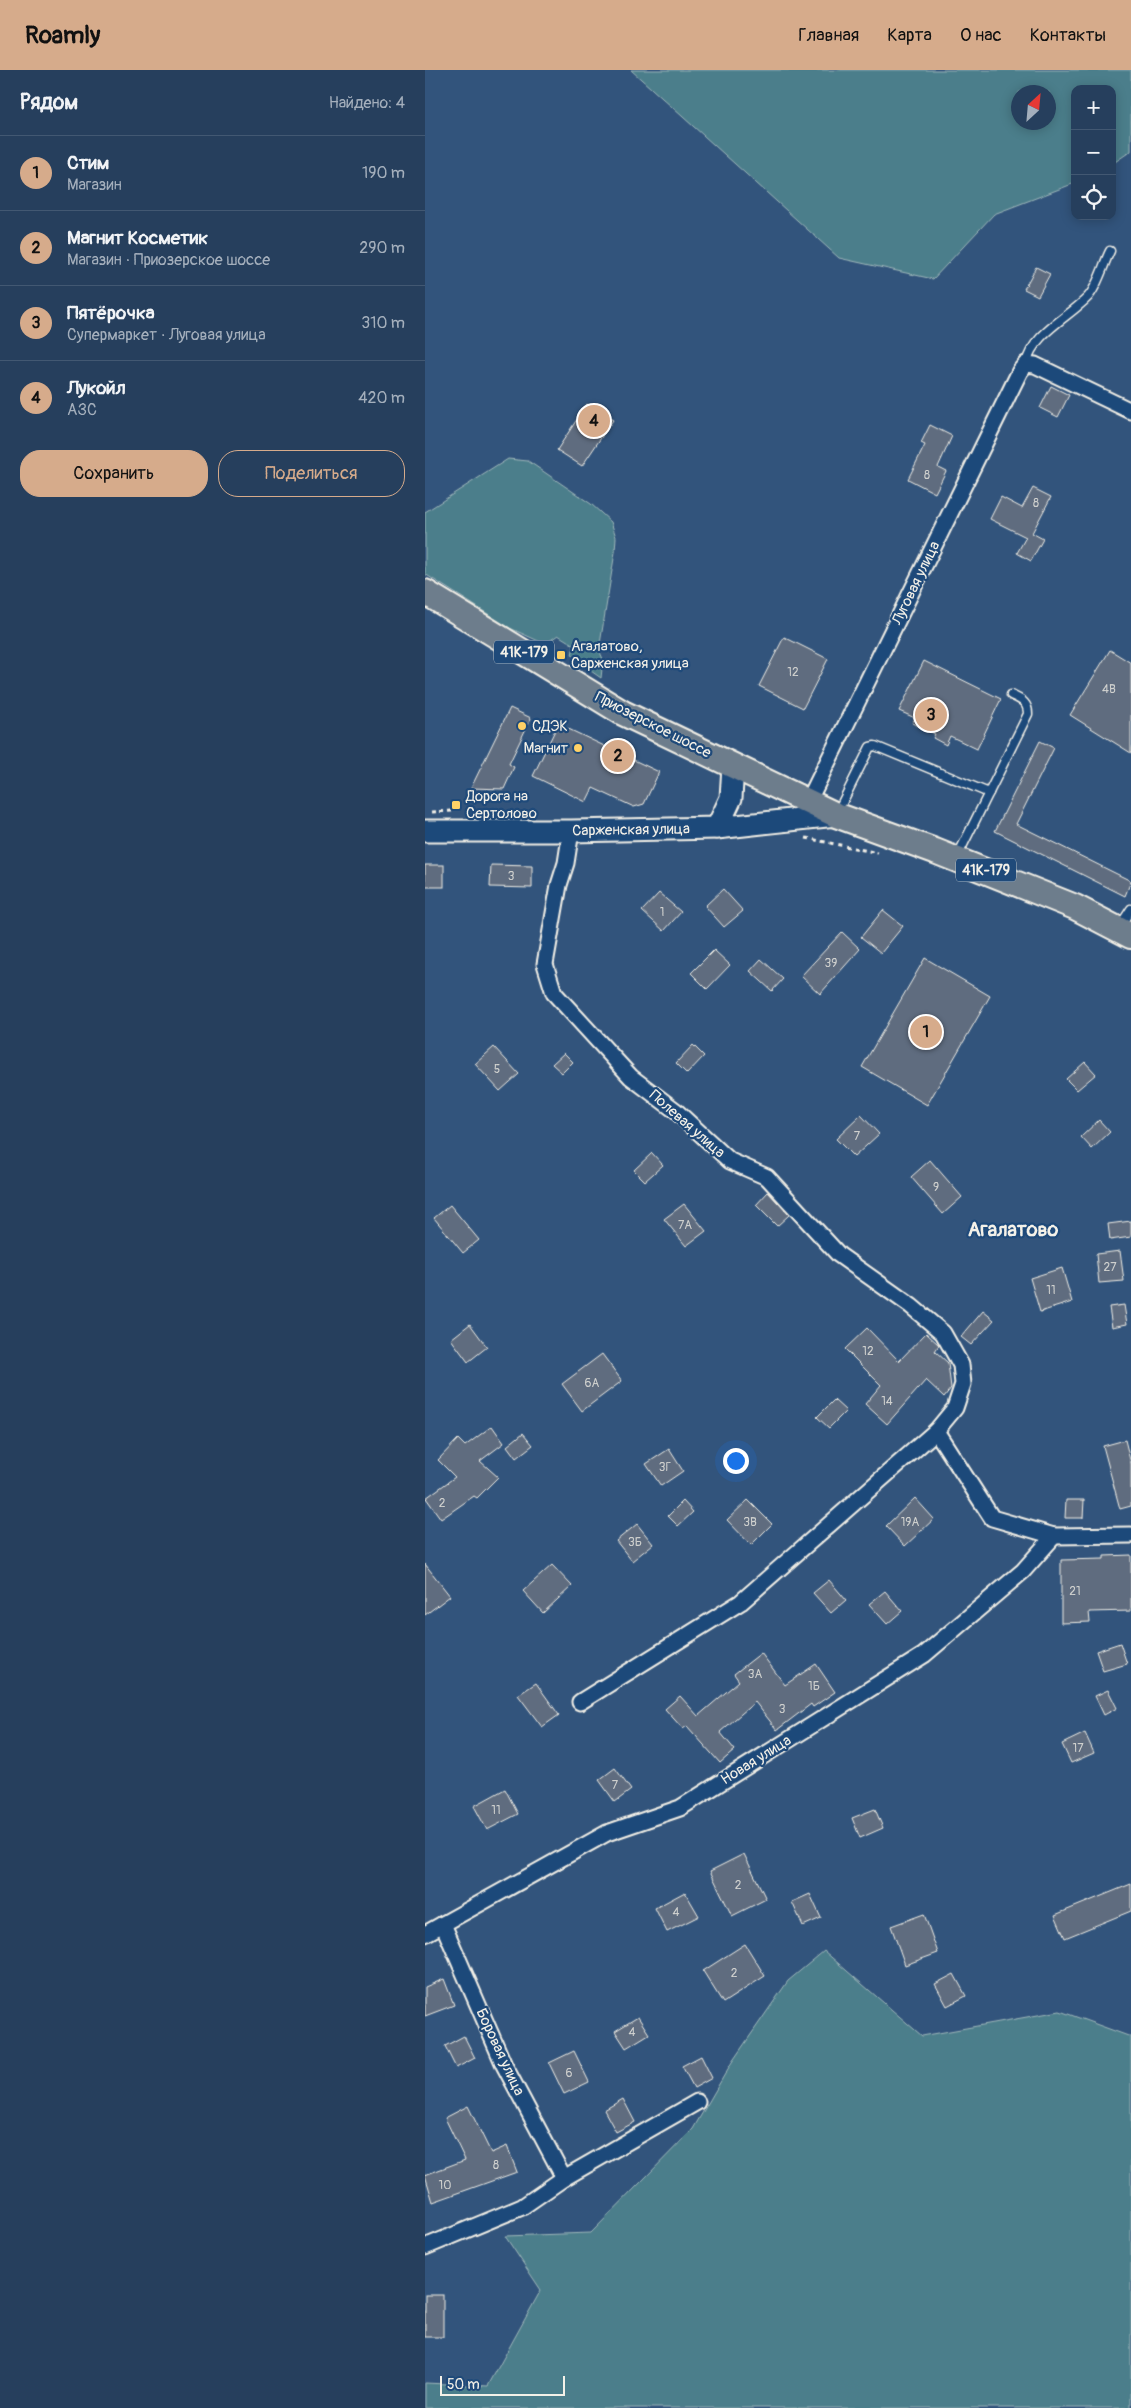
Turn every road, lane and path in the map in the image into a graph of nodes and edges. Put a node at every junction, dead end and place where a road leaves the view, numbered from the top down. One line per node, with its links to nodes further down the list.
1 (1110, 251): 2 (lane)
2 (1026, 364): 3 (street); 8 (street, Луговая улица)
3 (1131, 411)
4 (425, 592): 6 (main road, Приозерское шоссе / 41К-179)
5 (1011, 695): 7 (lane)
6 (733, 766): 8 (main road, Приозерское шоссе / 41К-179); 10 (main road)
7 (989, 793): 9 (lane); 13 (lane)
8 (808, 802): 9 (main road, Приозерское шоссе / 41К-179)
9 (837, 815): 10 (main road, Сарженская улица); 13 (main road, 41К-179)
10 (717, 828): 12 (main road, Сарженская улица)
11 (425, 831): 12 (main road, Сарженская улица)
12 (571, 831): 16 (street, Полевая улица)
13 (957, 859): 15 (main road, 41К-179)
14 (1131, 909): 15 (lane)
15 (1125, 933)
16 (936, 1430): 18 (street); 19 (street, Полевая улица)
17 (1131, 1535): 18 (street)
18 (1054, 1536): 20 (street, Новая улица)
19 (579, 1702)
20 (443, 1924): 21 (street, Новая улица); 23 (street, Боровая улица)
21 (425, 1934)
22 (697, 2102): 23 (street)
23 (564, 2178): 24 (street)
24 (425, 2247)

